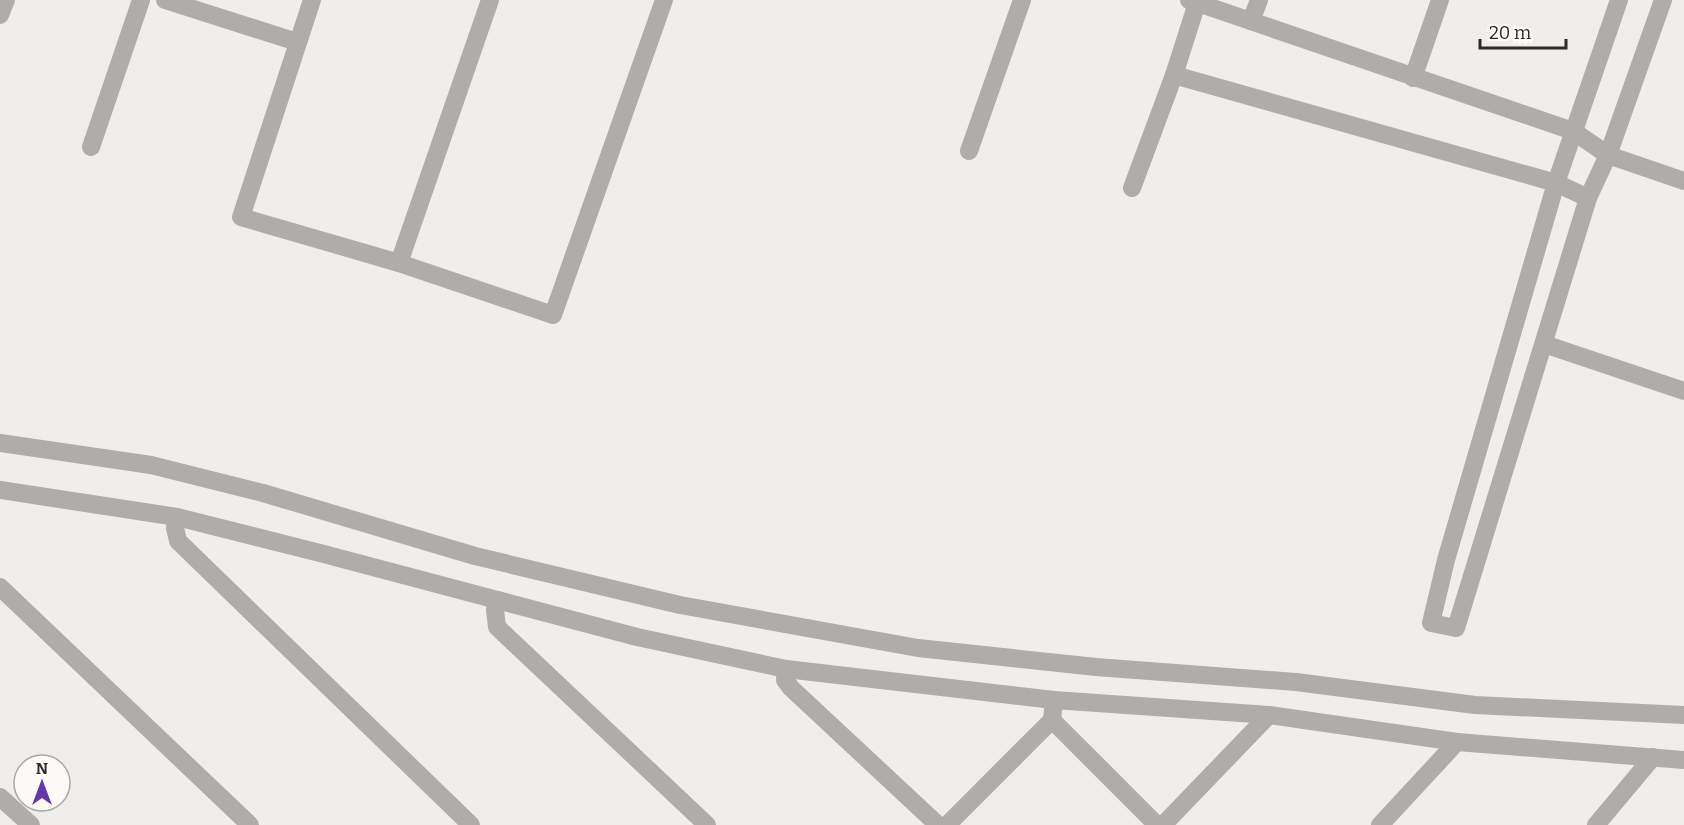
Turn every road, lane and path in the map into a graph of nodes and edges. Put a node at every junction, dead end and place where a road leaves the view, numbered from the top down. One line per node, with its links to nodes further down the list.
1 (6, 0): 13 (street)
2 (141, 0): 19 (street)
3 (165, 0): 15 (street)
4 (312, 0): 15 (street)
5 (490, 0): 26 (street)
6 (664, 0): 26 (street)
7 (1022, 0): 20 (street)
8 (1259, 0): 14 (street)
9 (1440, 0): 17 (street)
10 (1619, 0): 18 (street)
11 (1663, 0): 21 (street)
12 (1193, 1): 14 (street); 16 (street)
13 (0, 15)
14 (1251, 21): 17 (street)
15 (297, 42): 26 (street)
16 (1174, 75): 23 (street); 24 (street)
17 (1413, 78): 18 (street)
18 (1573, 131): 21 (street); 23 (street)
19 (91, 147)
20 (969, 151)
21 (1608, 155): 22 (street); 25 (street)
22 (1684, 181)
23 (1556, 183): 25 (street); 27 (street)
24 (1132, 188)
25 (1588, 198): 27 (street)
26 (399, 263)
27 (1544, 344): 28 (street)
28 (1684, 391)
29 (0, 443): 37 (street)
30 (0, 490): 31 (street)
31 (177, 518): 33 (street); 44 (street)
32 (0, 587): 46 (street)
33 (498, 600): 34 (street); 43 (street)
34 (786, 669): 35 (street); 47 (street)
35 (1054, 700): 36 (street); 38 (street)
36 (1269, 715): 39 (street); 50 (street)
37 (1684, 715)
38 (1052, 720): 48 (street); 49 (street)
39 (1457, 742): 40 (street); 51 (street)
40 (1653, 757): 41 (street); 52 (street)
41 (1684, 760)
42 (0, 797): 45 (street)
43 (698, 822)
44 (469, 824)
45 (31, 825)
46 (250, 825)
47 (938, 825)
48 (947, 825)
49 (1157, 825)
50 (1163, 825)
51 (1380, 825)
52 (1596, 825)

